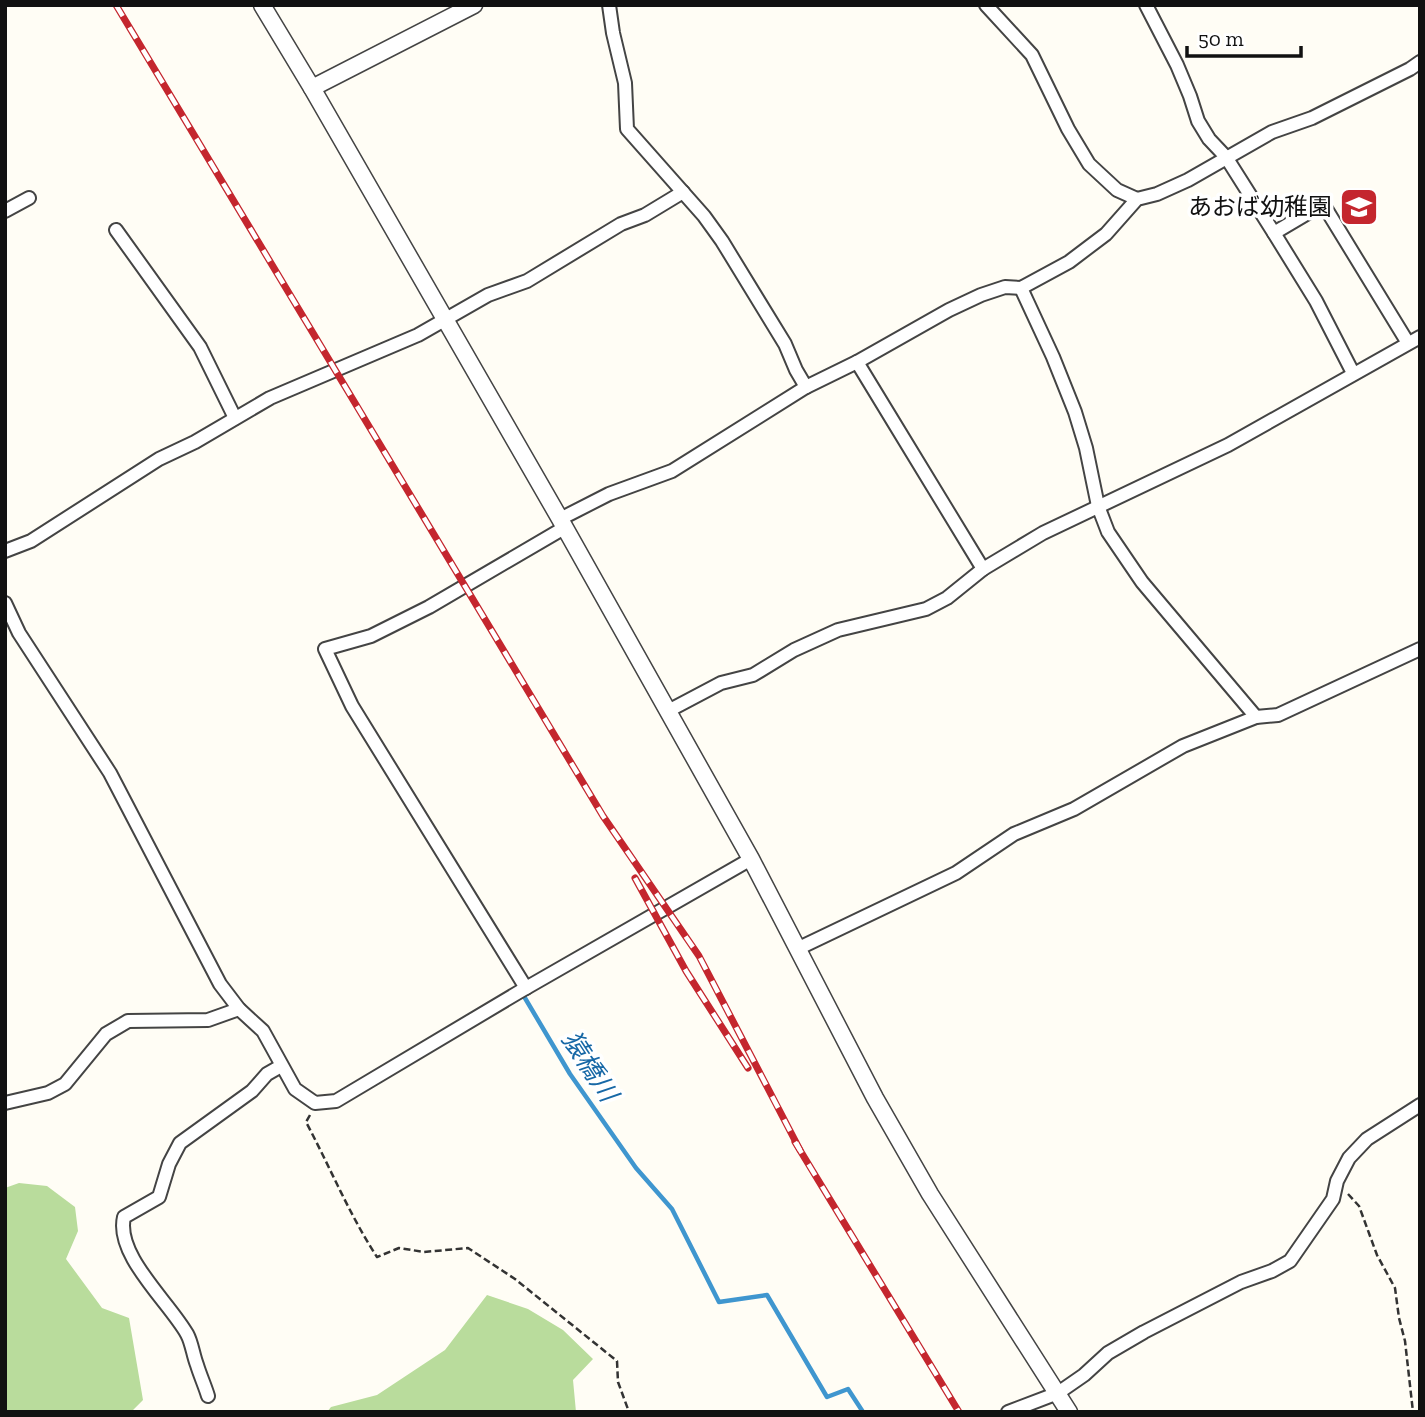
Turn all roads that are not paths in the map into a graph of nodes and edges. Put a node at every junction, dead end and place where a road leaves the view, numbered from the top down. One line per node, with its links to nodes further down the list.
1 (262, 5): 7 (street)
2 (474, 5): 7 (street)
3 (609, 5): 9 (street)
4 (986, 5): 11 (street)
5 (1146, 5): 8 (street)
6 (1420, 62): 8 (street)
7 (312, 88): 16 (street)
8 (1226, 158): 11 (street); 14 (street)
9 (682, 192): 16 (street); 20 (street)
10 (29, 198): 12 (street)
11 (1137, 199): 15 (street)
12 (5, 211)
13 (116, 230): 21 (street)
14 (1274, 233): 17 (street); 19 (street)
15 (1021, 288): 18 (street); 22 (street)
16 (445, 319): 21 (street); 23 (street)
17 (1414, 340): 19 (street)
18 (857, 362): 20 (street); 25 (street)
19 (1353, 373): 22 (street)
20 (806, 387): 23 (street)
21 (235, 418): 24 (street)
22 (1098, 506): 25 (street); 29 (street)
23 (562, 524): 28 (street); 32 (street)
24 (5, 551)
25 (983, 569): 28 (street)
26 (5, 603): 33 (street)
27 (1420, 649): 29 (street)
28 (668, 711): 30 (street)
29 (1256, 717): 31 (street)
30 (751, 859): 31 (street); 32 (street)
31 (797, 949): 37 (street)
32 (523, 990): 34 (street)
33 (239, 1009): 34 (street); 35 (street)
34 (281, 1066): 38 (street)
35 (5, 1104)
36 (1420, 1105): 37 (street)
37 (1058, 1393): 39 (street); 40 (street)
38 (208, 1396)
39 (1008, 1412)
40 (1069, 1412)

